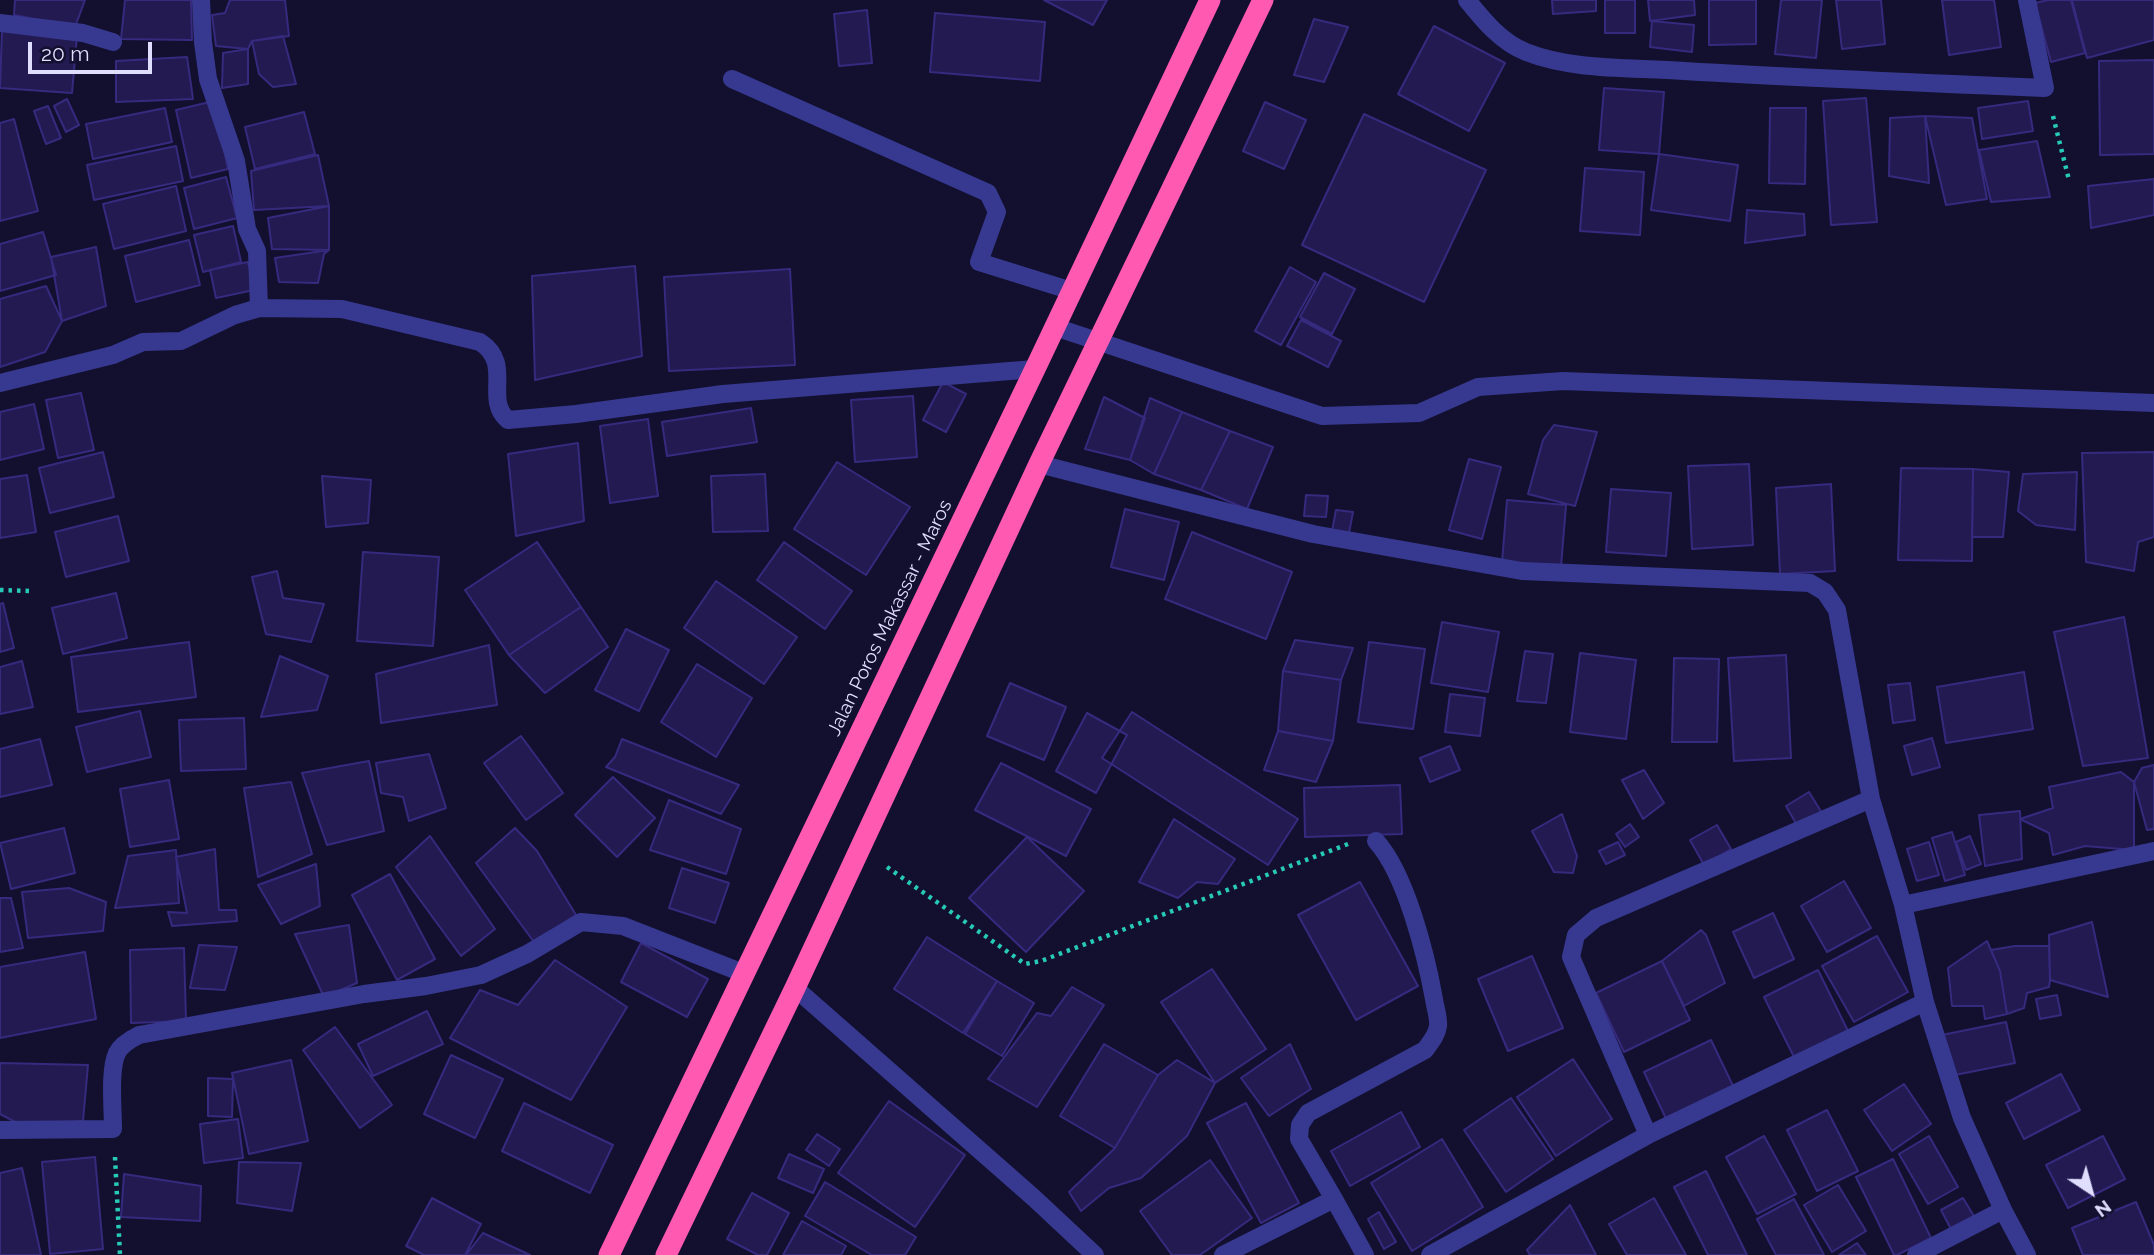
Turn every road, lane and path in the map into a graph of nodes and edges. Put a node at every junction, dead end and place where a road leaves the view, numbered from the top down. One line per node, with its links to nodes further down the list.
1 (201, 0): 12 (street)
2 (1210, 0): 11 (highway, Jalan Poros Makassar - Maros)
3 (1263, 0): 14 (highway)
4 (1467, 0): 9 (street)
5 (2027, 0): 9 (street)
6 (0, 23): 7 (street)
7 (113, 42)
8 (732, 79): 11 (street)
9 (2045, 88): 10 (path)
10 (2069, 180)
11 (1072, 291): 13 (highway, Jalan Poros Makassar - Maros)
12 (260, 308): 15 (street); 16 (street)
13 (1055, 327): 14 (street); 15 (highway, Jalan Poros Makassar - Maros)
14 (1099, 343): 17 (street); 18 (highway)
15 (1035, 369): 26 (highway, Jalan Poros Makassar - Maros)
16 (0, 383)
17 (2154, 403)
18 (1039, 464): 21 (street); 23 (highway)
19 (0, 590): 20 (path)
20 (30, 591)
21 (1871, 799): 25 (street); 31 (street)
22 (1376, 841): 23 (path); 32 (street)
23 (860, 847): 27 (highway)
24 (2154, 852): 25 (street)
25 (1903, 905): 28 (street)
26 (743, 973): 29 (street); 35 (highway, Jalan Poros Makassar - Maros)
27 (795, 988): 36 (highway); 37 (street)
28 (1925, 1002): 31 (street); 33 (street)
29 (113, 1129): 30 (street); 34 (path)
30 (0, 1130)
31 (1648, 1135): 40 (street)
32 (1334, 1199): 38 (street); 39 (street)
33 (2003, 1210): 41 (street); 42 (street)
34 (120, 1255)
35 (609, 1255)
36 (666, 1255)
37 (1095, 1255)
38 (1223, 1255)
39 (1365, 1255)
40 (1430, 1255)
41 (1916, 1255)
42 (2027, 1255)

